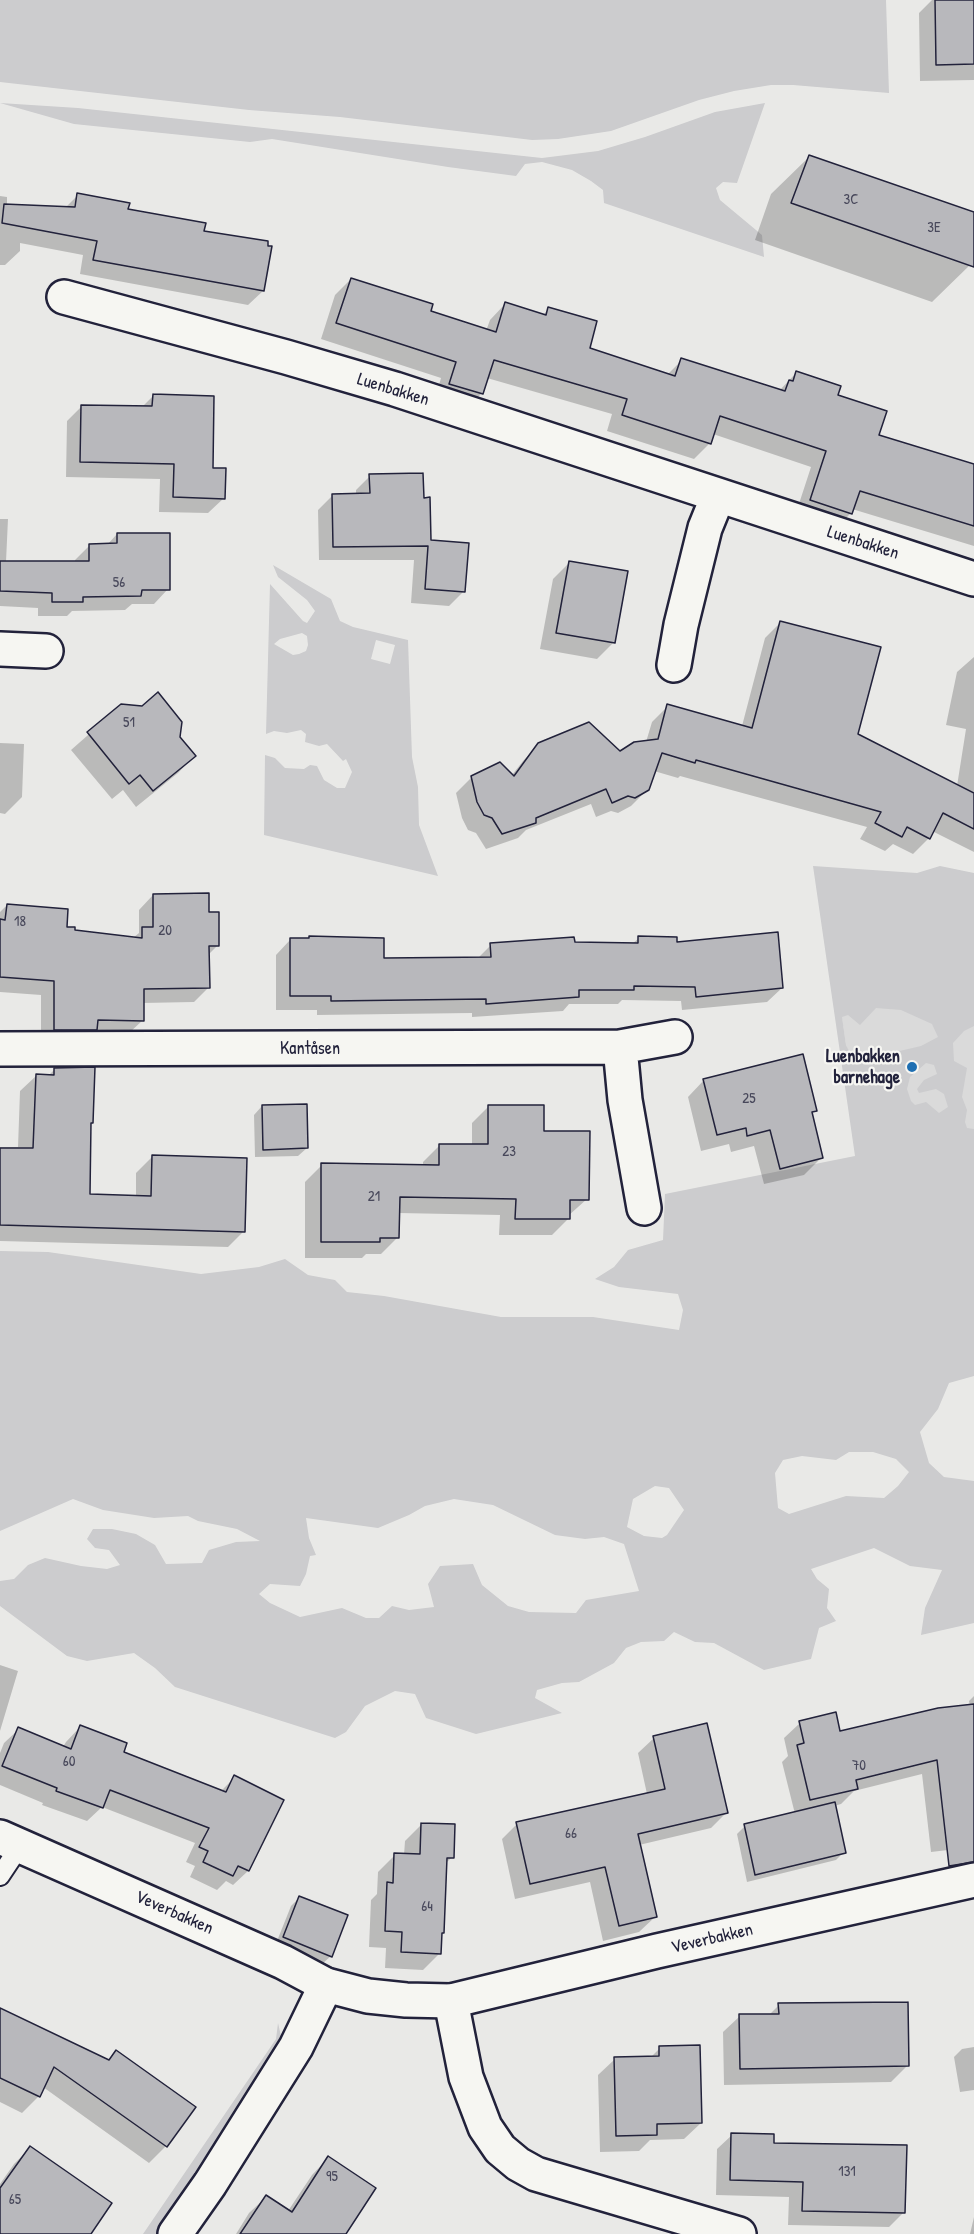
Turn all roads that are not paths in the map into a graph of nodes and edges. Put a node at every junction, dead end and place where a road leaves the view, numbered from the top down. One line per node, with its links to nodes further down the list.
1 (64, 297): 2 (street, Luenbakken)
2 (718, 496): 3 (street, Luenbakken); 6 (street)
3 (974, 579)
4 (0, 650): 5 (street)
5 (46, 651)
6 (674, 665)
7 (675, 1037): 8 (street, Kantåsen)
8 (620, 1047): 9 (street, Kantåsen); 10 (street)
9 (0, 1049)
10 (644, 1208)
11 (10, 1841): 12 (lane, Veverbakken); 14 (street, Veverbakken)
12 (0, 1876)
13 (974, 1880): 15 (street, Veverbakken)
14 (326, 1985): 15 (street, Veverbakken); 16 (street)
15 (451, 2001): 17 (street)
16 (175, 2234)
17 (739, 2234)

